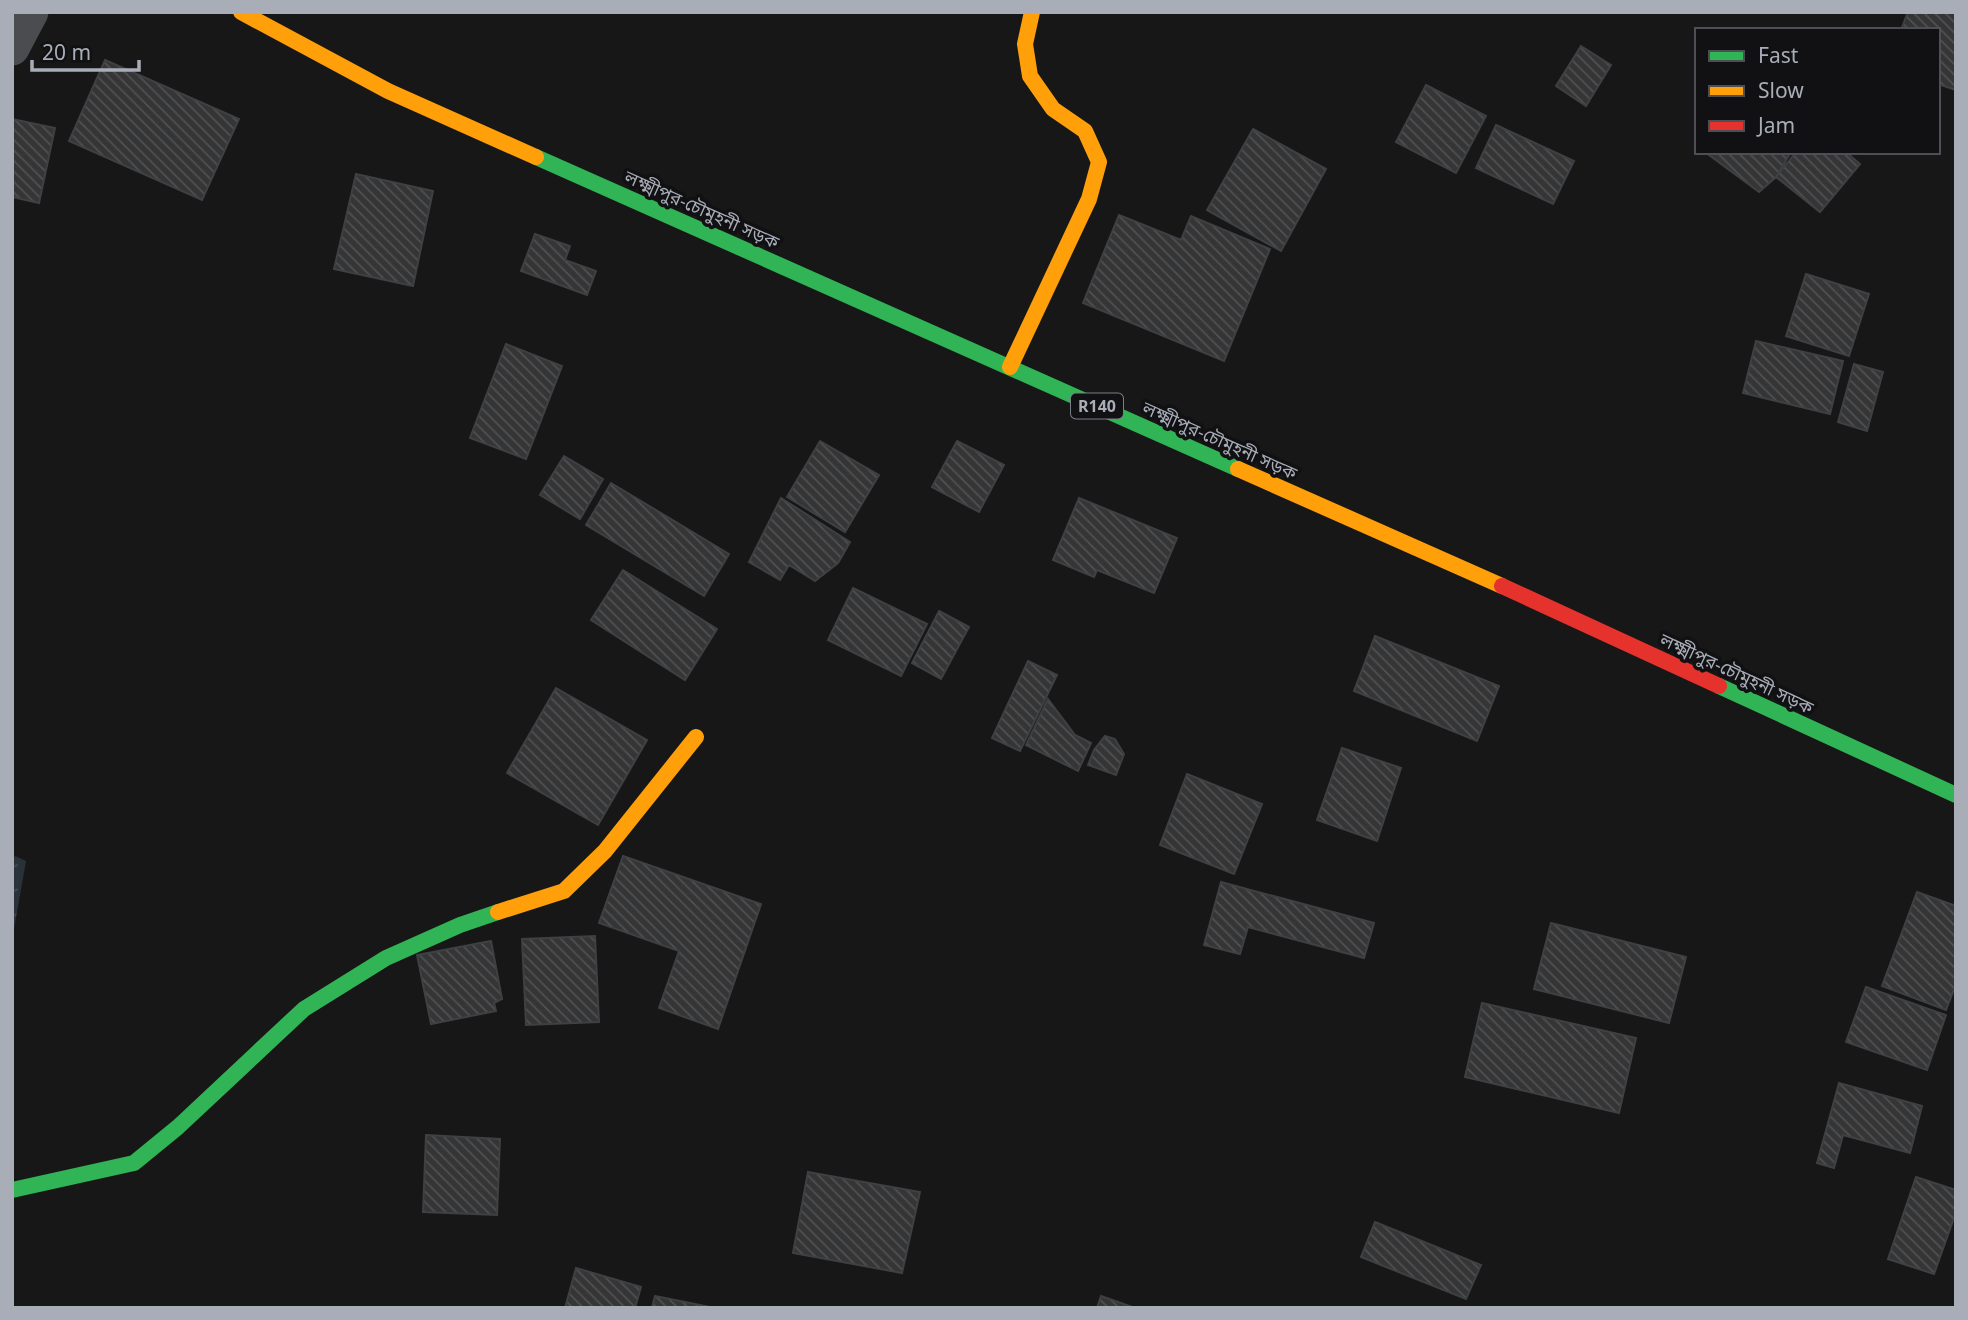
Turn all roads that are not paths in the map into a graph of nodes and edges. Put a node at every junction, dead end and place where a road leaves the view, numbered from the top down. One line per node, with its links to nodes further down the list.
1 (31, 12): 4 (street)
2 (241, 12): 5 (main road, লক্ষ্মীপুর-চৌমুহনী সড়ক / R140)
3 (1032, 12): 5 (main road)
4 (12, 48)
5 (1010, 367): 7 (main road, লক্ষ্মীপুর-চৌমুহনী সড়ক / R140)
6 (696, 737): 8 (main road)
7 (1956, 795)
8 (12, 1190)

